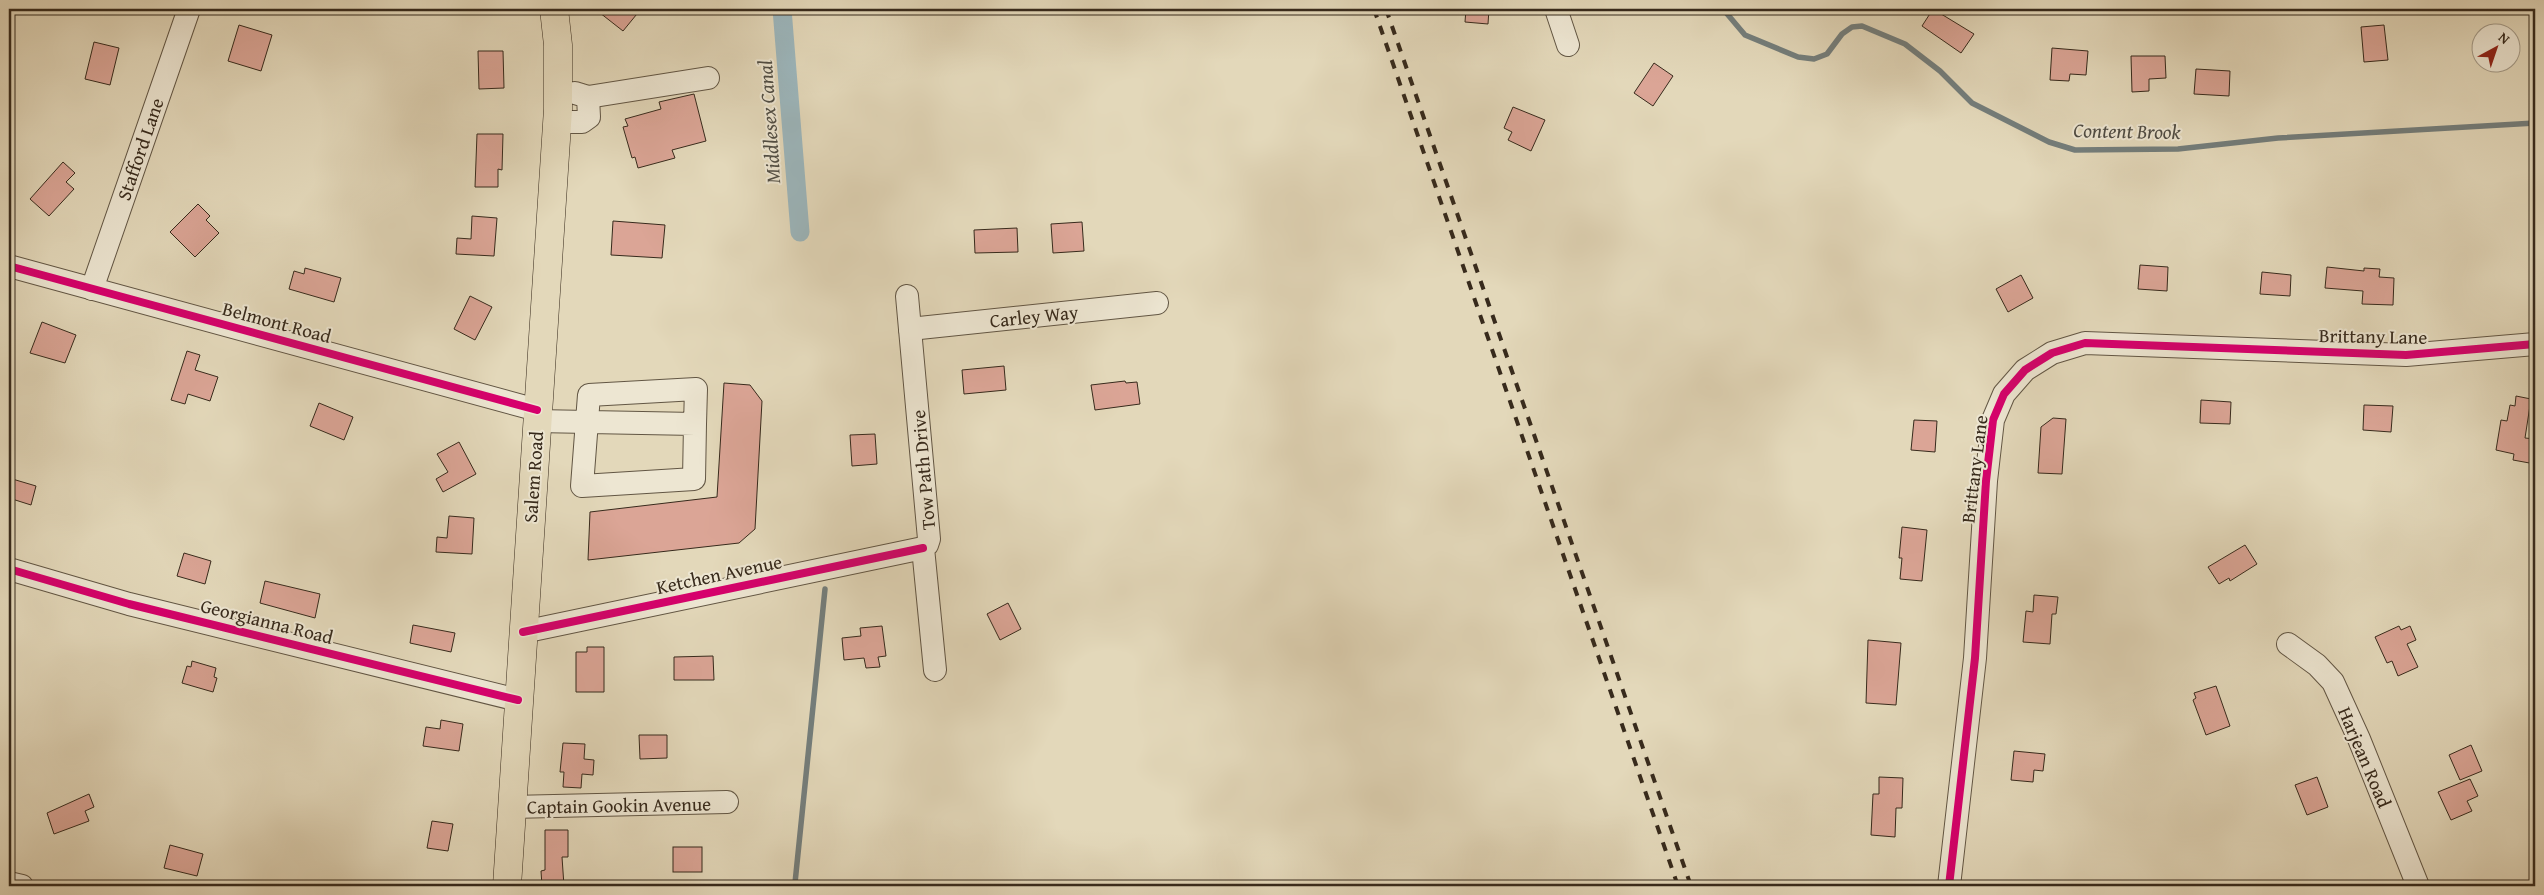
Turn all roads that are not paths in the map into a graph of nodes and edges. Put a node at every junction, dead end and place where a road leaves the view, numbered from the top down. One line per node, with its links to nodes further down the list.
1 (189, 9): 10 (street, Stafford Lane)
2 (554, 9): 6 (main road, Salem Road)
3 (1556, 9): 4 (street)
4 (1568, 46)
5 (708, 78): 7 (street)
6 (559, 90): 7 (street); 8 (main road, Salem Road)
7 (588, 98): 8 (street)
8 (557, 122): 15 (main road, Salem Road)
9 (9, 266): 10 (street, Belmont Road)
10 (92, 288): 15 (street, Belmont Road)
11 (907, 296): 13 (street, Tow Path Drive)
12 (1157, 303): 13 (street, Carley Way)
13 (910, 329): 18 (street, Tow Path Drive)
14 (2535, 344): 29 (street, Brittany Lane)
15 (537, 415): 16 (street, Belmont Road); 20 (main road, Salem Road)
16 (586, 422): 17 (street, Belmont Road); 17 (street); 17 (street)
17 (695, 424)
18 (923, 548): 20 (street, Ketchen Avenue); 22 (street, Tow Path Drive)
19 (9, 569): 23 (street, Georgianna Road)
20 (523, 632): 23 (main road, Salem Road)
21 (2288, 644): 30 (street, Harjean Road)
22 (935, 670)
23 (518, 700): 25 (main road, Salem Road)
24 (726, 802): 25 (street, Captain Gookin Avenue)
25 (511, 807): 28 (main road, Salem Road)
26 (9, 883): 27 (street)
27 (22, 886)
28 (507, 886)
29 (1949, 886)
30 (2418, 886)

